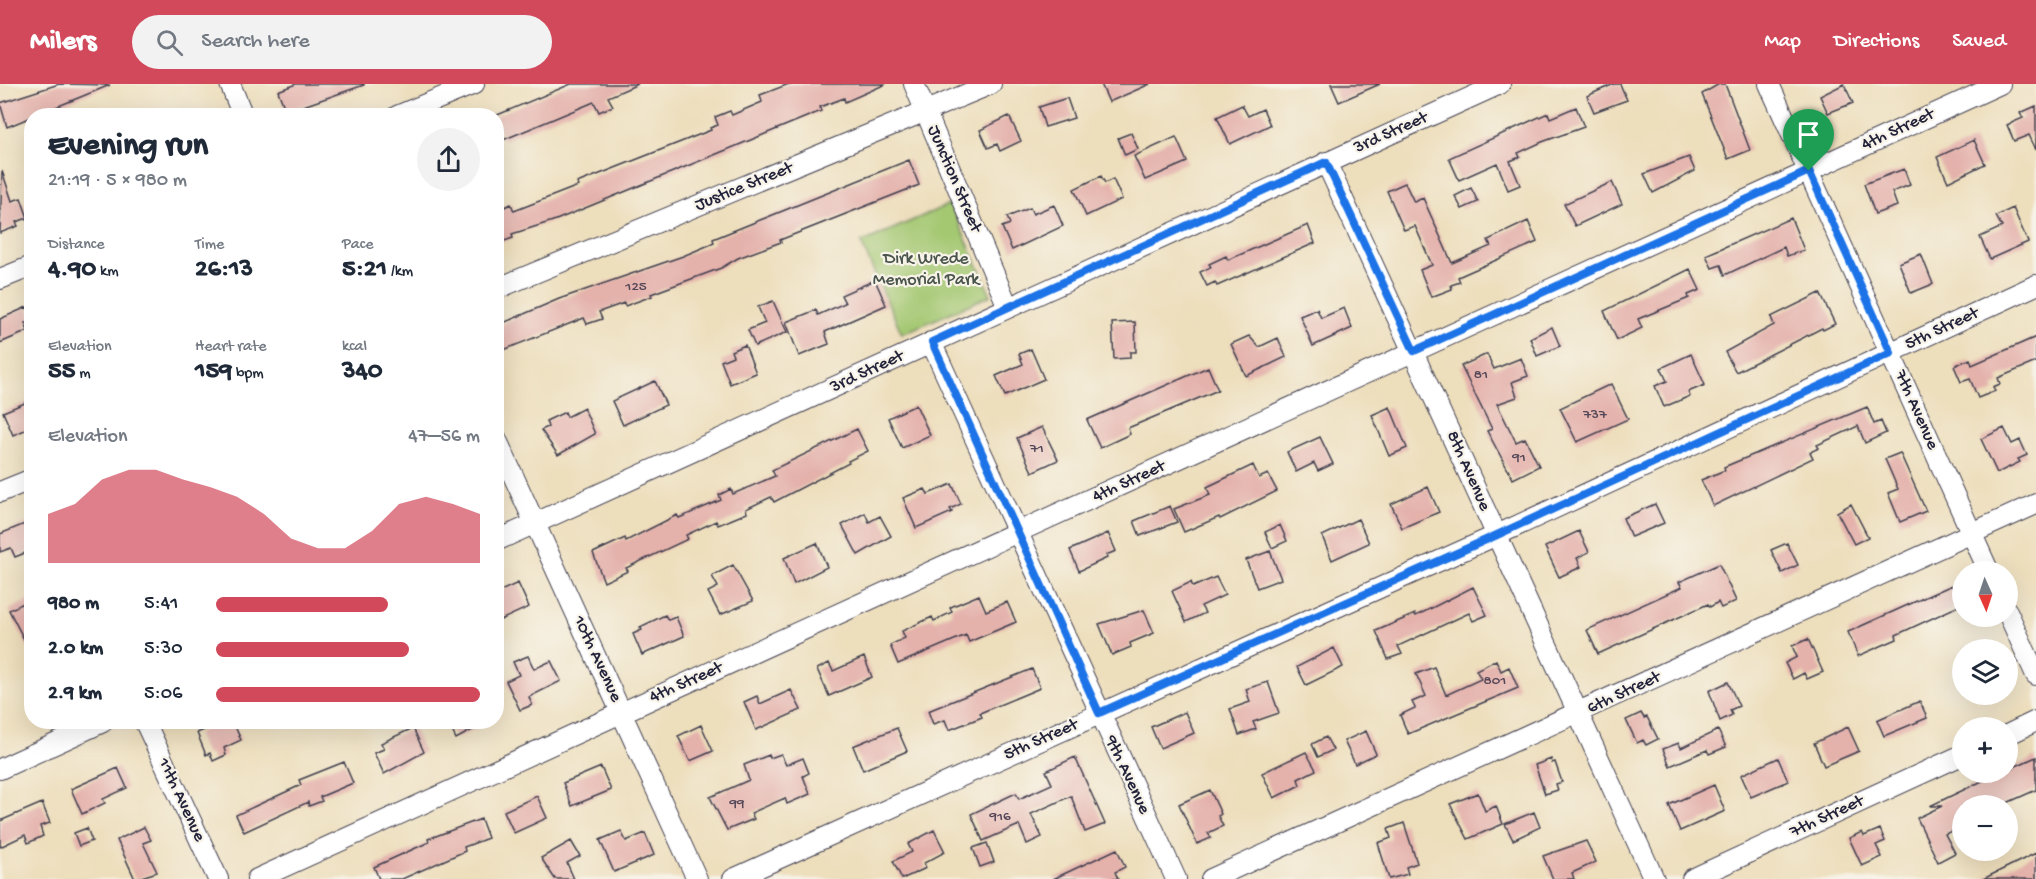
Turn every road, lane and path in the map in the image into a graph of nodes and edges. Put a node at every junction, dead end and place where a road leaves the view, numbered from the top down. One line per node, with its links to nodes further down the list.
1 (230, 84): 8 (street)
2 (474, 84): 9 (street)
3 (914, 84): 10 (street, Junction Street)
4 (991, 84): 10 (street, Justice Street)
5 (1500, 84): 11 (street, 3rd Street)
6 (1769, 84): 12 (street, 7th Avenue)
7 (2000, 84): 12 (street, 4th Street)
8 (240, 108)
9 (416, 108)
10 (926, 111): 16 (street, Justice Street); 17 (street, Junction Street)
11 (1326, 162): 17 (street, 3rd Street); 19 (street, 8th Avenue)
12 (1809, 171): 19 (street, 4th Street); 20 (street, 7th Avenue)
13 (24, 269): 14 (street)
14 (0, 279)
15 (2036, 285): 20 (street, 5th Street)
16 (504, 286)
17 (1008, 308): 18 (street, 3rd Street)
18 (932, 342): 25 (street, 3rd Street); 26 (street, 9th Avenue)
19 (1414, 351): 26 (street, 4th Street); 28 (street, 8th Avenue)
20 (1891, 353): 27 (street, 7th Avenue); 28 (street, 5th Street)
21 (504, 455): 25 (street, 10th Avenue)
22 (24, 482): 23 (street)
23 (0, 492)
24 (2036, 504): 27 (street, 6th Street)
25 (535, 523): 29 (street, 3rd Street); 33 (street, 10th Avenue)
26 (1018, 533): 33 (street, 4th Street); 34 (street, 9th Avenue)
27 (1972, 534): 30 (street, 7th Avenue); 35 (street, 6th Street)
28 (1497, 535): 34 (street, 5th Street); 35 (street, 8th Avenue)
29 (504, 537)
30 (1984, 561)
31 (2014, 627): 32 (street)
32 (2036, 675)
33 (621, 712): 43 (street, 4th Street); 44 (street, 10th Avenue)
34 (1099, 713): 45 (street, 5th Street); 46 (street, 9th Avenue)
35 (1579, 714): 47 (street, 6th Street); 48 (street, 8th Avenue)
36 (2036, 722): 39 (street)
37 (87, 729): 41 (street)
38 (148, 729): 42 (street, 11th Avenue)
39 (2018, 730)
40 (1952, 760): 49 (street, 7th Street)
41 (0, 769)
42 (218, 879)
43 (257, 879)
44 (697, 879)
45 (733, 879)
46 (1176, 879)
47 (1210, 879)
48 (1654, 879)
49 (1692, 879)

